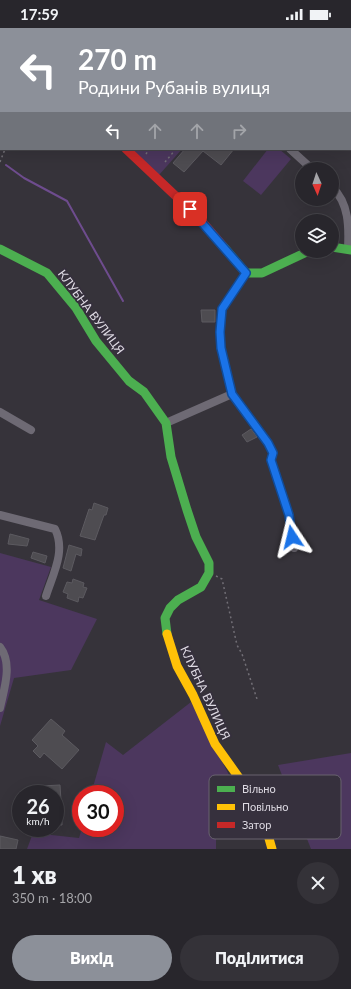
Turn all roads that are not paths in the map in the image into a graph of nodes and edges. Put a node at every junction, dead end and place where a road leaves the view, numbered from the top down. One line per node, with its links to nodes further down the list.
1 (127, 150): 9 (street)
2 (291, 150): 3 (street)
3 (304, 162)
4 (339, 196): 7 (street)
5 (339, 248): 7 (street)
6 (0, 249): 12 (street, КЛУБНА ВУЛИЦЯ)
7 (350, 249)
8 (295, 258): 9 (street)
9 (246, 273): 10 (street)
10 (232, 394): 12 (street); 15 (street)
11 (0, 412): 13 (street)
12 (166, 423): 19 (street, КЛУБНА ВУЛИЦЯ)
13 (31, 430)
14 (0, 515): 16 (street)
15 (294, 548)
16 (46, 596)
17 (0, 647): 18 (street)
18 (0, 708)
19 (237, 775)
20 (269, 839): 21 (street, КЛУБНА ВУЛИЦЯ)
21 (272, 849)

